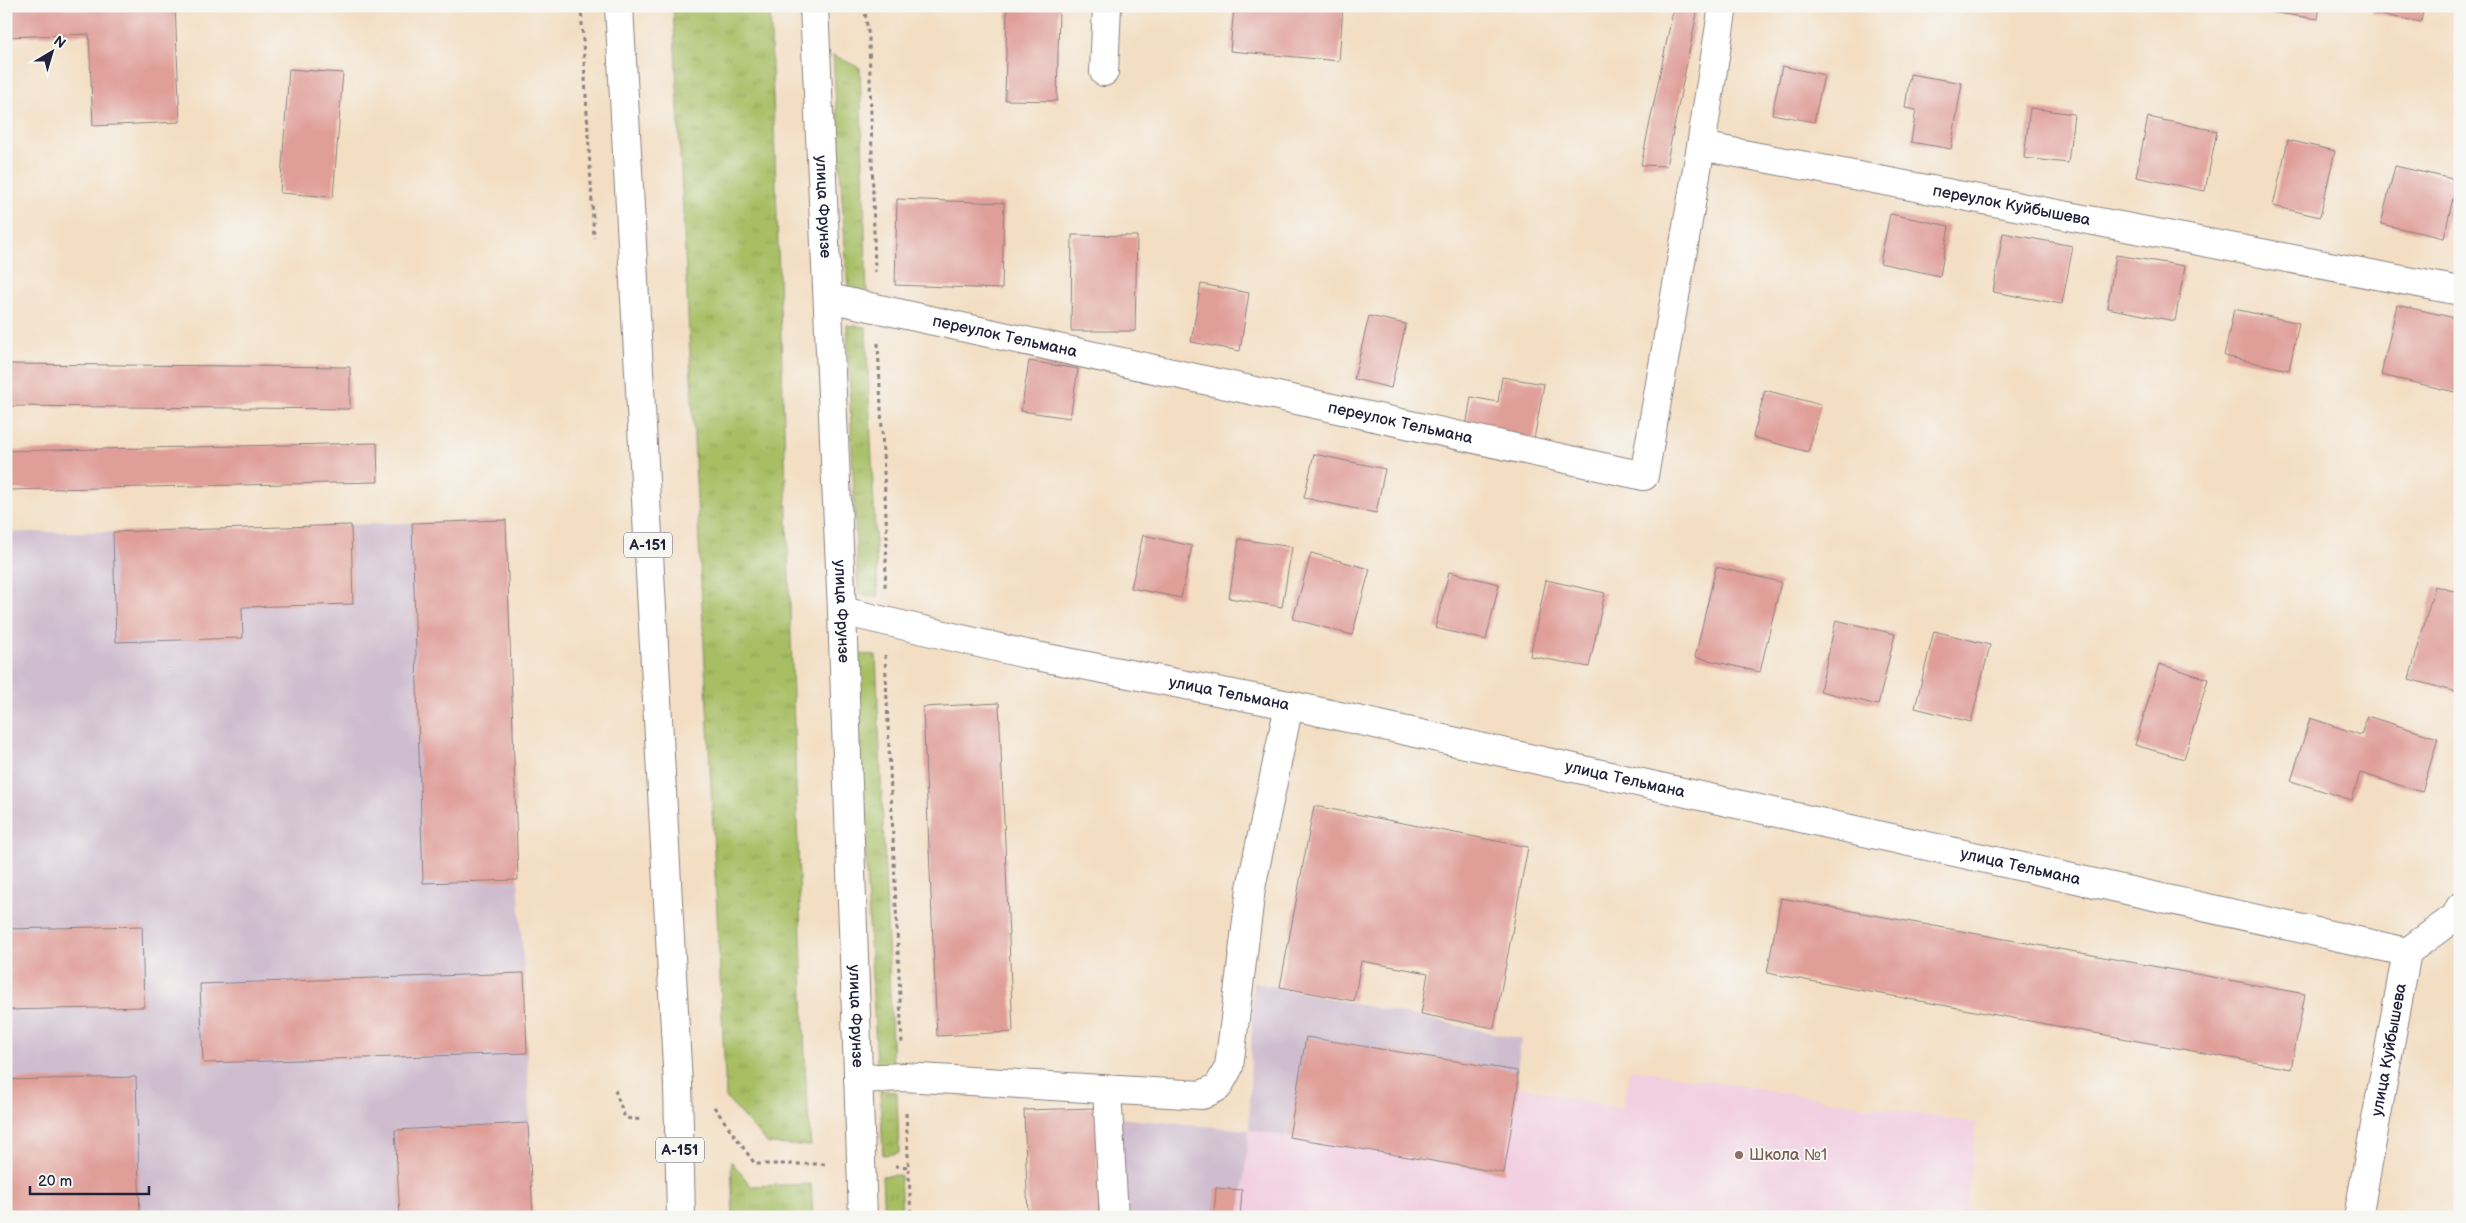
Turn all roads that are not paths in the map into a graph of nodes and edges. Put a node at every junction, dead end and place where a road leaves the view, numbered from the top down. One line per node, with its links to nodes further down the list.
1 (619, 6): 15 (main road, А-151)
2 (814, 6): 8 (main road, улица Фрунзе)
3 (1107, 6): 5 (main road)
4 (1723, 6): 6 (main road)
5 (1104, 72)
6 (1702, 146): 7 (main road, переулок Куйбышева); 8 (main road, переулок Тельмана)
7 (2460, 291)
8 (829, 298): 9 (main road, улица Фрунзе)
9 (842, 611): 10 (main road, улица Тельмана); 13 (main road, улица Фрунзе)
10 (1289, 705): 12 (main road, улица Тельмана); 14 (main road)
11 (2459, 913): 12 (main road)
12 (2407, 952): 18 (main road, улица Куйбышева)
13 (858, 1079): 14 (main road); 16 (main road, улица Фрунзе)
14 (1107, 1090): 17 (main road)
15 (681, 1217)
16 (863, 1217)
17 (1114, 1217)
18 (2358, 1217)

